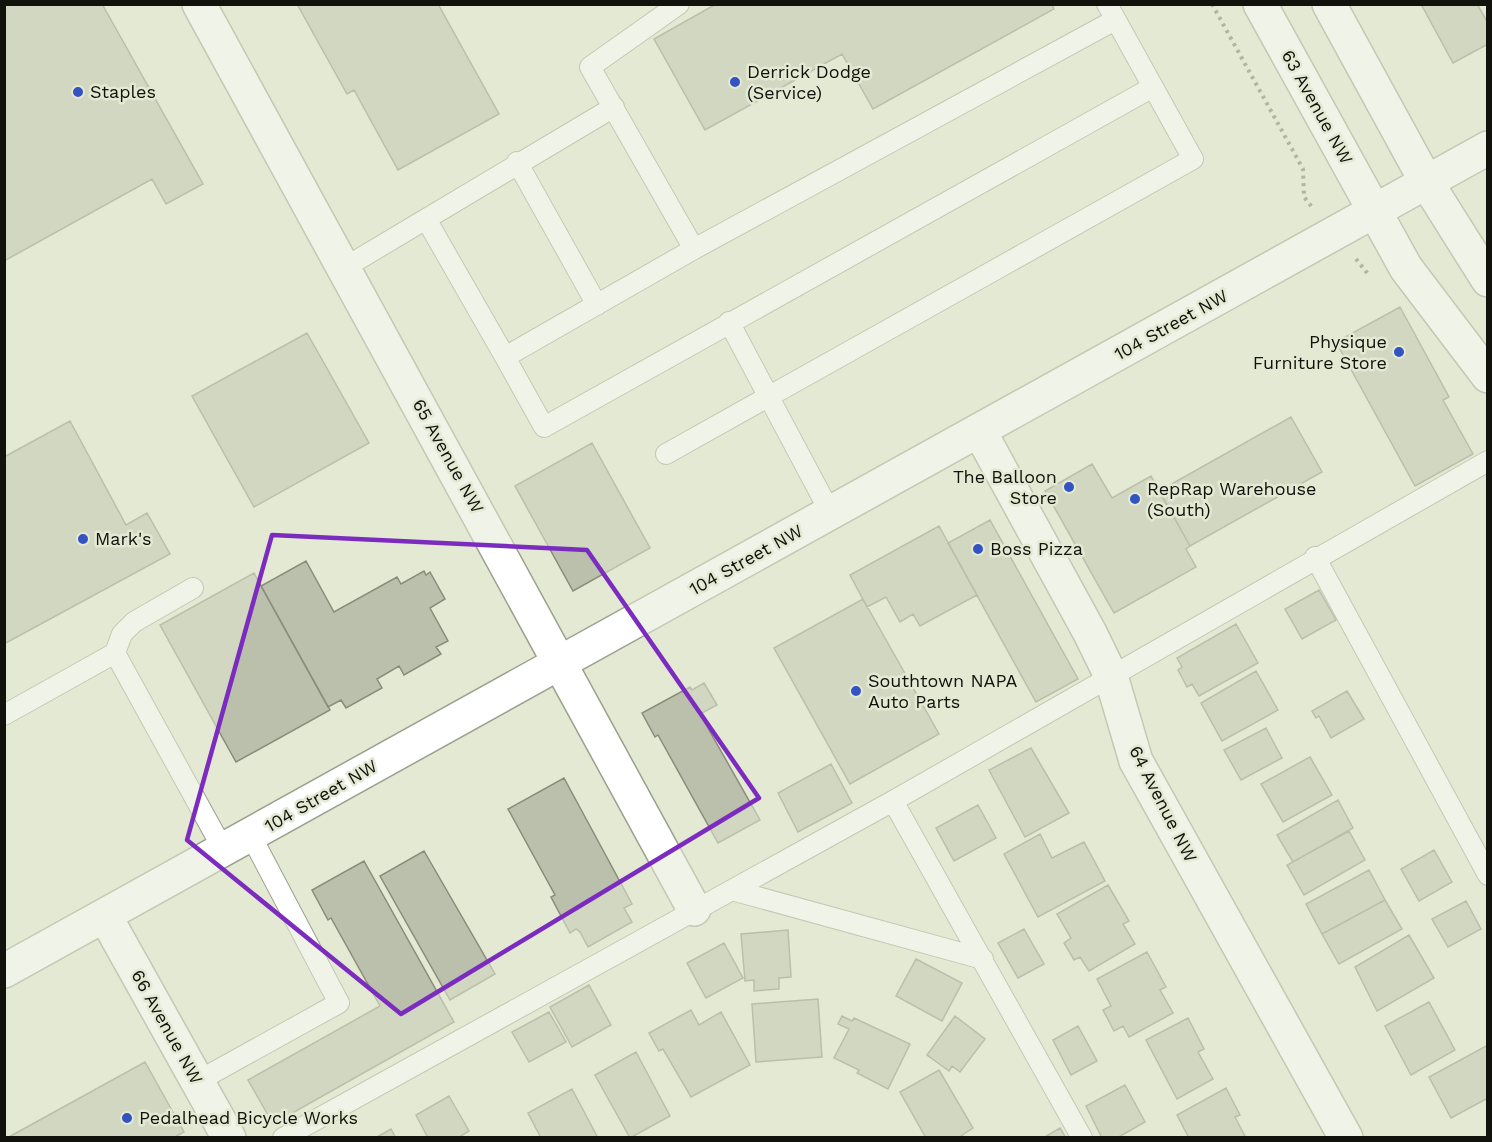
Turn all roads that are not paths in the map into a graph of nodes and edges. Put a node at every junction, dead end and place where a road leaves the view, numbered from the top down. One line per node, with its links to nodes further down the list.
1 (199, 4): 14 (main road, 65 Avenue NW)
2 (679, 4): 7 (lane)
3 (1260, 4): 11 (main road, 63 Avenue NW)
4 (1329, 4): 10 (main road)
5 (1111, 12): 6 (lane); 13 (lane)
6 (1153, 87): 17 (lane); 20 (lane)
7 (614, 107): 9 (lane); 13 (lane)
8 (1488, 148): 10 (main road, 104 Street NW)
9 (517, 162): 12 (lane); 16 (lane)
10 (1427, 183): 11 (main road, 104 Street NW); 15 (main road)
11 (1374, 210): 19 (main road, 63 Avenue NW); 21 (main road, 104 Street NW)
12 (426, 219): 14 (lane); 18 (lane)
13 (694, 249): 16 (lane)
14 (344, 268): 28 (main road, 65 Avenue NW)
15 (1488, 280)
16 (597, 305): 18 (lane)
17 (729, 322): 18 (lane); 20 (lane)
18 (505, 357)
19 (1488, 376)
20 (769, 396): 22 (lane); 24 (lane)
21 (980, 432): 24 (main road, 104 Street NW); 29 (main road, 64 Avenue NW)
22 (666, 454)
23 (1488, 461): 25 (lane)
24 (831, 513): 28 (main road, 104 Street NW)
25 (1315, 557): 29 (lane); 33 (lane)
26 (193, 588): 27 (lane)
27 (115, 653): 30 (lane); 32 (lane)
28 (560, 661): 32 (main road, 104 Street NW); 35 (main road, 65 Avenue NW)
29 (1111, 676): 31 (lane); 43 (main road, 64 Avenue NW)
30 (4, 716)
31 (893, 801): 34 (lane); 37 (lane)
32 (238, 844): 36 (main road, 104 Street NW); 39 (lane)
33 (1488, 875)
34 (732, 890): 35 (lane); 37 (lane)
35 (694, 909): 41 (lane)
36 (105, 916): 38 (main road, 104 Street NW); 39 (main road, 66 Avenue NW)
37 (983, 959): 42 (lane)
38 (4, 971)
39 (198, 1082): 40 (main road, 66 Avenue NW)
40 (230, 1137)
41 (283, 1137)
42 (1082, 1137)
43 (1346, 1137)

